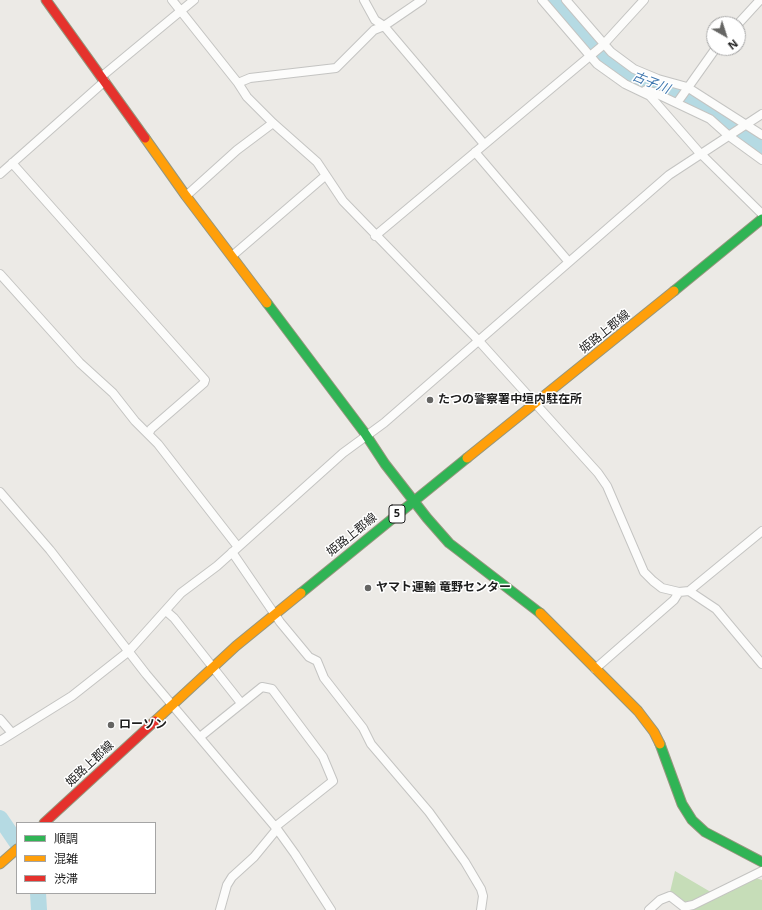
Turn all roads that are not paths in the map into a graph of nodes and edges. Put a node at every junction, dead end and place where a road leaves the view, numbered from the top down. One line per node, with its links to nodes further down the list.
1 (46, 0): 16 (street)
2 (172, 0): 10 (street)
3 (194, 0): 10 (street)
4 (364, 0): 12 (street)
5 (422, 0): 12 (street)
6 (542, 0): 14 (street)
7 (566, 0): 13 (street)
8 (644, 0): 13 (street)
9 (760, 0): 11 (street)
10 (181, 12): 16 (street); 17 (street)
11 (745, 16)
12 (384, 26): 17 (street); 26 (street)
13 (603, 44): 14 (street); 18 (street)
14 (591, 54): 19 (street); 26 (street)
15 (710, 56): 18 (street)
16 (103, 79): 30 (street); 33 (street)
17 (238, 83): 22 (street)
18 (687, 89): 20 (street); 23 (street)
19 (642, 92): 20 (street); 28 (street)
20 (677, 102): 24 (street)
21 (762, 114): 23 (street)
22 (273, 123): 32 (street); 33 (street)
23 (746, 126): 24 (street); 25 (street)
24 (731, 135): 28 (street); 29 (street)
25 (762, 135)
26 (484, 144): 27 (street)
27 (475, 152): 36 (street); 38 (street)
28 (703, 154): 34 (street); 38 (street)
29 (762, 160)
30 (12, 163): 31 (street); 42 (street)
31 (0, 174)
32 (325, 176): 36 (street); 37 (street)
33 (186, 196): 37 (street)
34 (762, 214)
35 (762, 220): 41 (street, 姫路上郡線 / 5)
36 (375, 236): 40 (street)
37 (232, 256): 43 (street)
38 (568, 261): 40 (street)
39 (0, 274): 42 (street)
40 (478, 340): 41 (street); 43 (street)
41 (537, 403): 45 (street, 姫路上郡線 / 5); 49 (street)
42 (149, 433): 47 (street)
43 (367, 437): 45 (street); 47 (street)
44 (0, 492): 52 (street)
45 (414, 501): 51 (street, 姫路上郡線 / 5); 55 (street)
46 (762, 531): 48 (street)
47 (235, 549): 50 (street); 51 (street)
48 (689, 591): 49 (street); 53 (street)
49 (679, 592): 55 (street)
50 (166, 611): 52 (street); 54 (street)
51 (274, 614): 54 (street, 姫路上郡線 / 5); 70 (street)
52 (129, 651): 56 (street); 59 (street)
53 (762, 664)
54 (212, 667): 56 (street, 姫路上郡線 / 5); 57 (street)
55 (595, 669): 66 (street)
56 (172, 703): 60 (street); 62 (street, 姫路上郡線 / 5)
57 (241, 703): 60 (street); 63 (street)
58 (0, 719): 59 (street)
59 (12, 733): 61 (street)
60 (200, 736): 63 (street)
61 (0, 741)
62 (45, 822)
63 (276, 828): 68 (street); 69 (street)
64 (16, 850): 65 (street)
65 (3, 862)
66 (762, 862)
67 (762, 871): 71 (street)
68 (220, 910)
69 (331, 910)
70 (481, 910)
71 (649, 910)

